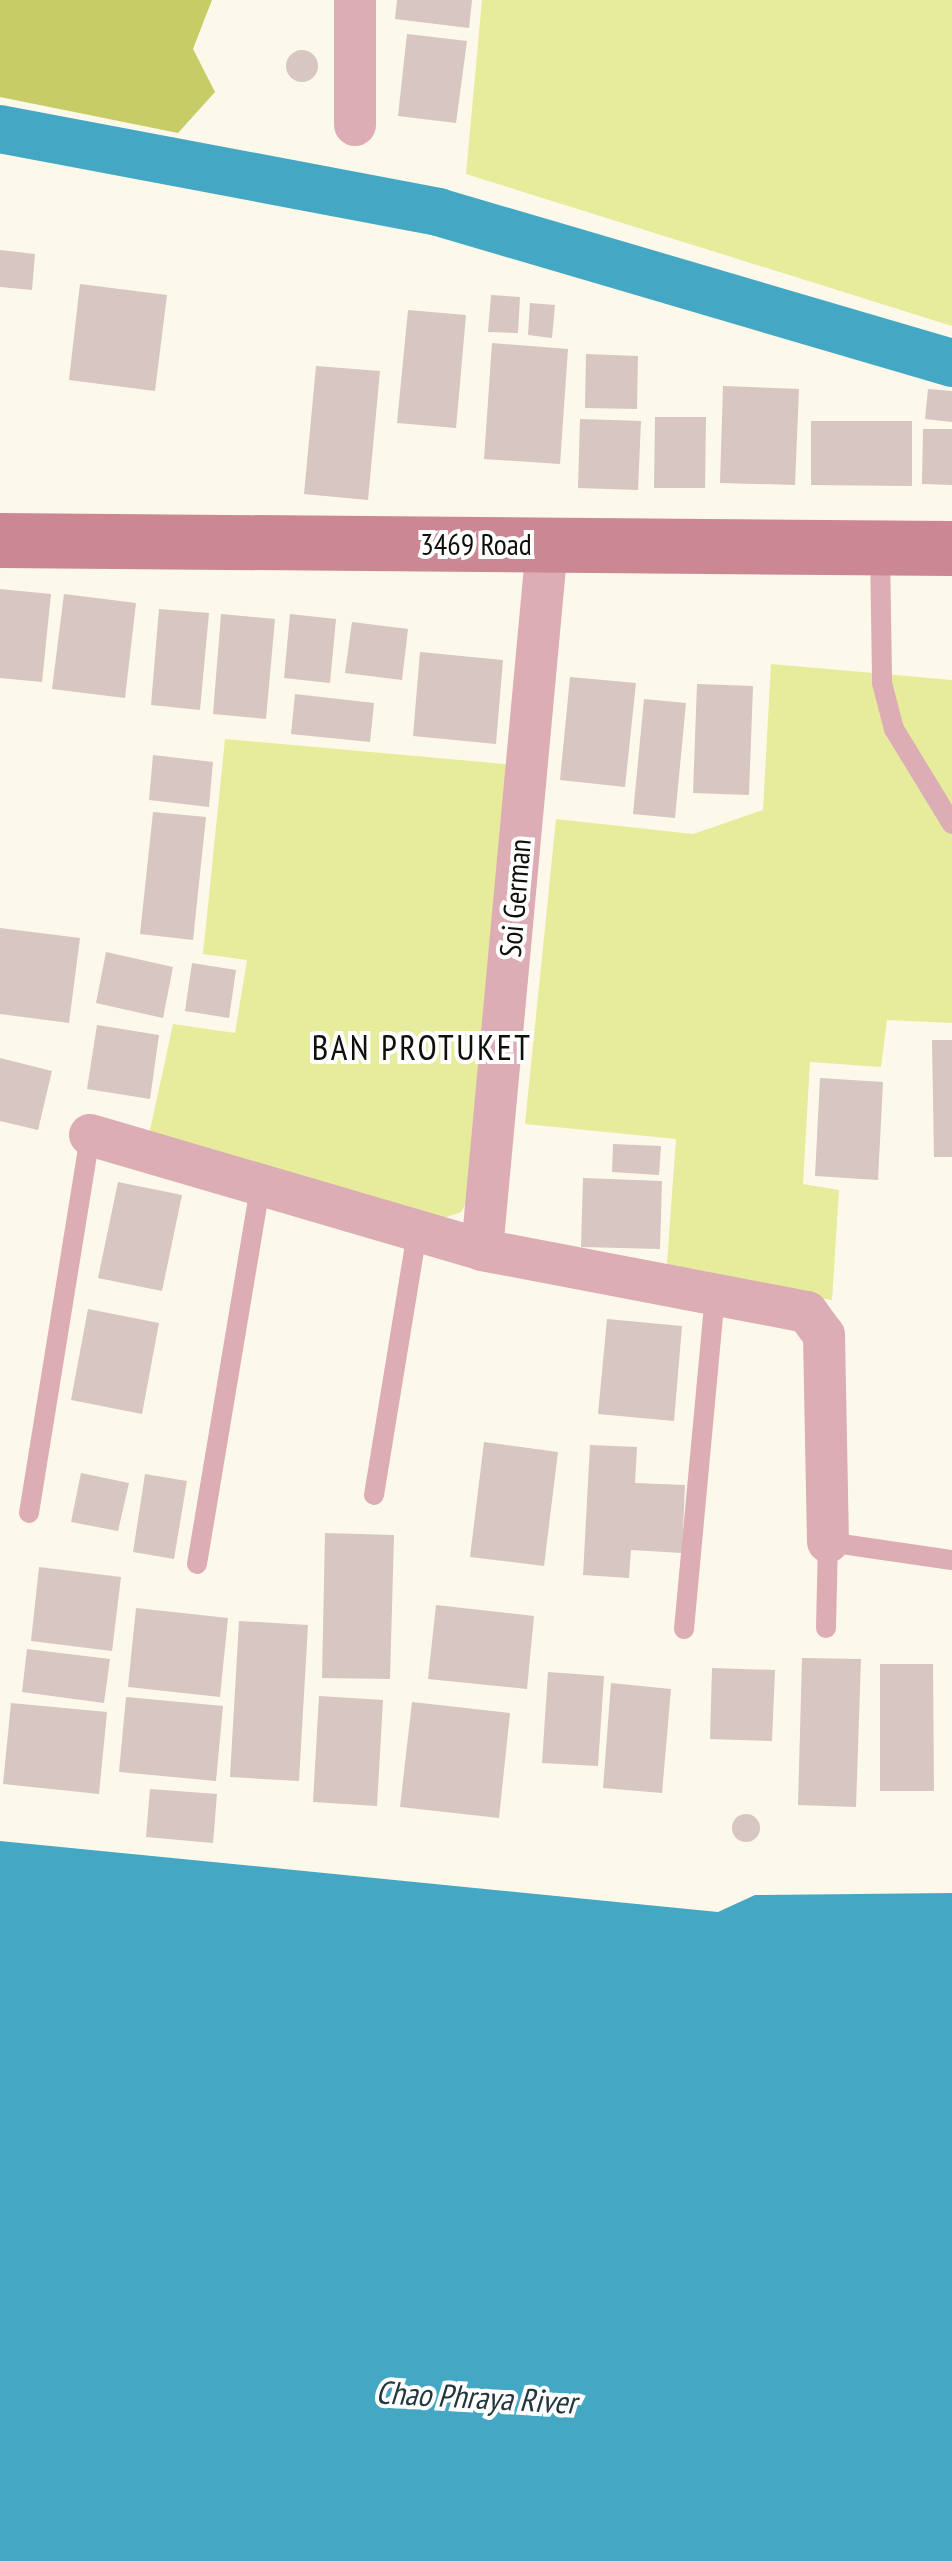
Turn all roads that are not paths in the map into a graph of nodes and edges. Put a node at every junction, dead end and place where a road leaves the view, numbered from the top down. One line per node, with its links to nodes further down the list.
1 (355, 0): 2 (street)
2 (356, 125)
3 (0, 540): 4 (street, 3469 Road)
4 (547, 545): 5 (street, 3469 Road); 10 (street, Soi German)
5 (929, 551): 6 (lane)
6 (952, 824)
7 (90, 1135): 8 (street); 13 (lane)
8 (260, 1188): 9 (street); 16 (lane)
9 (416, 1233): 10 (street); 12 (lane)
10 (482, 1250): 11 (street)
11 (715, 1297): 14 (street); 18 (lane)
12 (374, 1494)
13 (30, 1513)
14 (828, 1542): 15 (lane); 17 (lane)
15 (952, 1560)
16 (196, 1564)
17 (826, 1628)
18 (684, 1629)

